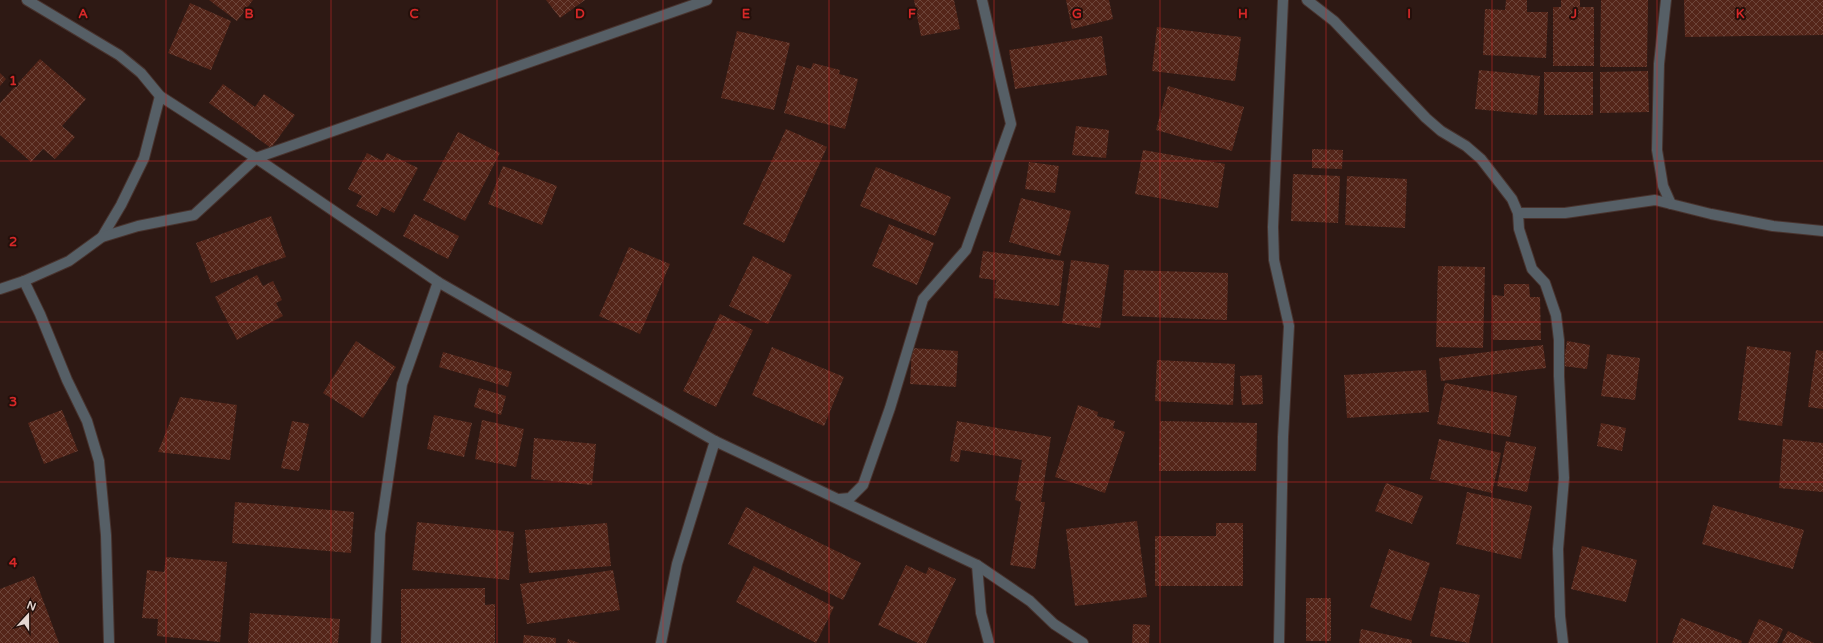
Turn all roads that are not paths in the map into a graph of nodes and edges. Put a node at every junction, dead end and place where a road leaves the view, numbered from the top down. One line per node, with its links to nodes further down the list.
1 (27, 0): 7 (street)
2 (708, 0): 8 (street)
3 (982, 0): 17 (street)
4 (1283, 0): 24 (street)
5 (1307, 0): 10 (street)
6 (1666, 0): 9 (street)
7 (160, 96): 8 (street); 12 (street)
8 (256, 158): 12 (street); 14 (street)
9 (1671, 204): 10 (street); 11 (street)
10 (1518, 212): 25 (street)
11 (1823, 231)
12 (102, 238): 13 (street)
13 (24, 281): 15 (street); 19 (street)
14 (438, 282): 16 (street); 20 (street)
15 (0, 289)
16 (715, 440): 17 (street); 21 (street)
17 (839, 499): 18 (street)
18 (977, 565): 22 (street); 23 (street)
19 (109, 643)
20 (376, 643)
21 (661, 643)
22 (988, 643)
23 (1083, 643)
24 (1278, 643)
25 (1563, 643)

